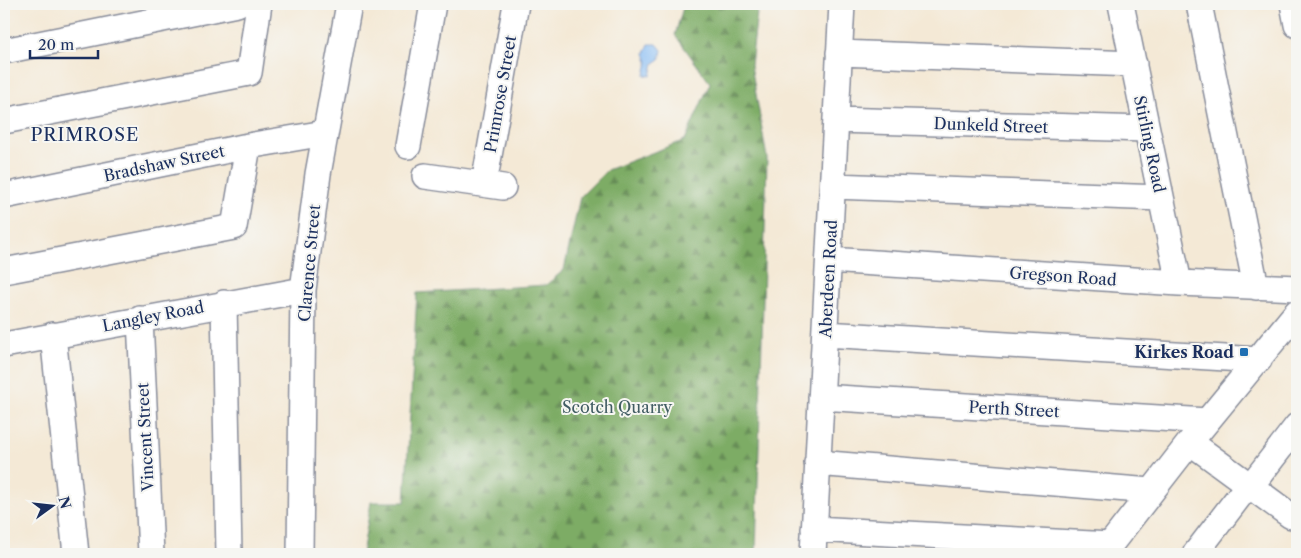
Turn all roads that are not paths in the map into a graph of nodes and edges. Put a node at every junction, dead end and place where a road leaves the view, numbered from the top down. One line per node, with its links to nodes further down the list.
1 (237, 4): 11 (street)
2 (260, 4): 15 (street)
3 (349, 4): 17 (street, Clarence Street)
4 (433, 4): 19 (street)
5 (516, 4): 20 (street, Primrose Street)
6 (842, 4): 12 (street, Aberdeen Road)
7 (1121, 4): 13 (street, Stirling Road)
8 (1199, 4): 27 (street)
9 (1293, 4): 10 (street)
10 (1297, 25)
11 (4, 51)
12 (839, 54): 13 (street); 14 (street, Aberdeen Road)
13 (1134, 64): 16 (street, Stirling Road)
14 (836, 120): 16 (street, Dunkeld Street); 21 (street, Aberdeen Road)
15 (4, 121)
16 (1146, 129): 23 (street, Stirling Road)
17 (325, 133): 18 (street, Bradshaw Street); 29 (street, Clarence Street)
18 (248, 146): 22 (street, Bradshaw Street); 25 (street)
19 (408, 146)
20 (425, 176)
21 (833, 186): 23 (street); 24 (street, Aberdeen Road)
22 (4, 196)
23 (1161, 198): 26 (street, Stirling Road)
24 (829, 260): 26 (street, Gregson Road); 33 (street, Aberdeen Road)
25 (4, 271)
26 (1179, 283): 27 (street, Gregson Road)
27 (1256, 287): 28 (street, Gregson Road)
28 (1297, 288)
29 (303, 290): 30 (street, Langley Road); 50 (street, Clarence Street)
30 (224, 303): 32 (street, Langley Road); 49 (street)
31 (1297, 312): 36 (street)
32 (140, 319): 34 (street, Langley Road); 48 (street, Vincent Street)
33 (825, 334): 36 (street); 37 (street, Aberdeen Road)
34 (53, 335): 35 (street, Langley Road); 47 (street)
35 (4, 345)
36 (1259, 360): 38 (street)
37 (821, 397): 38 (street, Perth Street); 41 (street, Aberdeen Road)
38 (1207, 421): 40 (street)
39 (1297, 426): 42 (street)
40 (1190, 442): 42 (street); 43 (street)
41 (817, 463): 43 (street); 45 (street, Aberdeen Road)
42 (1250, 487): 44 (street); 52 (street)
43 (1151, 491): 46 (street)
44 (1297, 516)
45 (814, 529): 46 (street); 51 (street, Aberdeen Road)
46 (1107, 550)
47 (76, 554)
48 (151, 554)
49 (229, 554)
50 (300, 554)
51 (813, 554)
52 (1195, 554)

